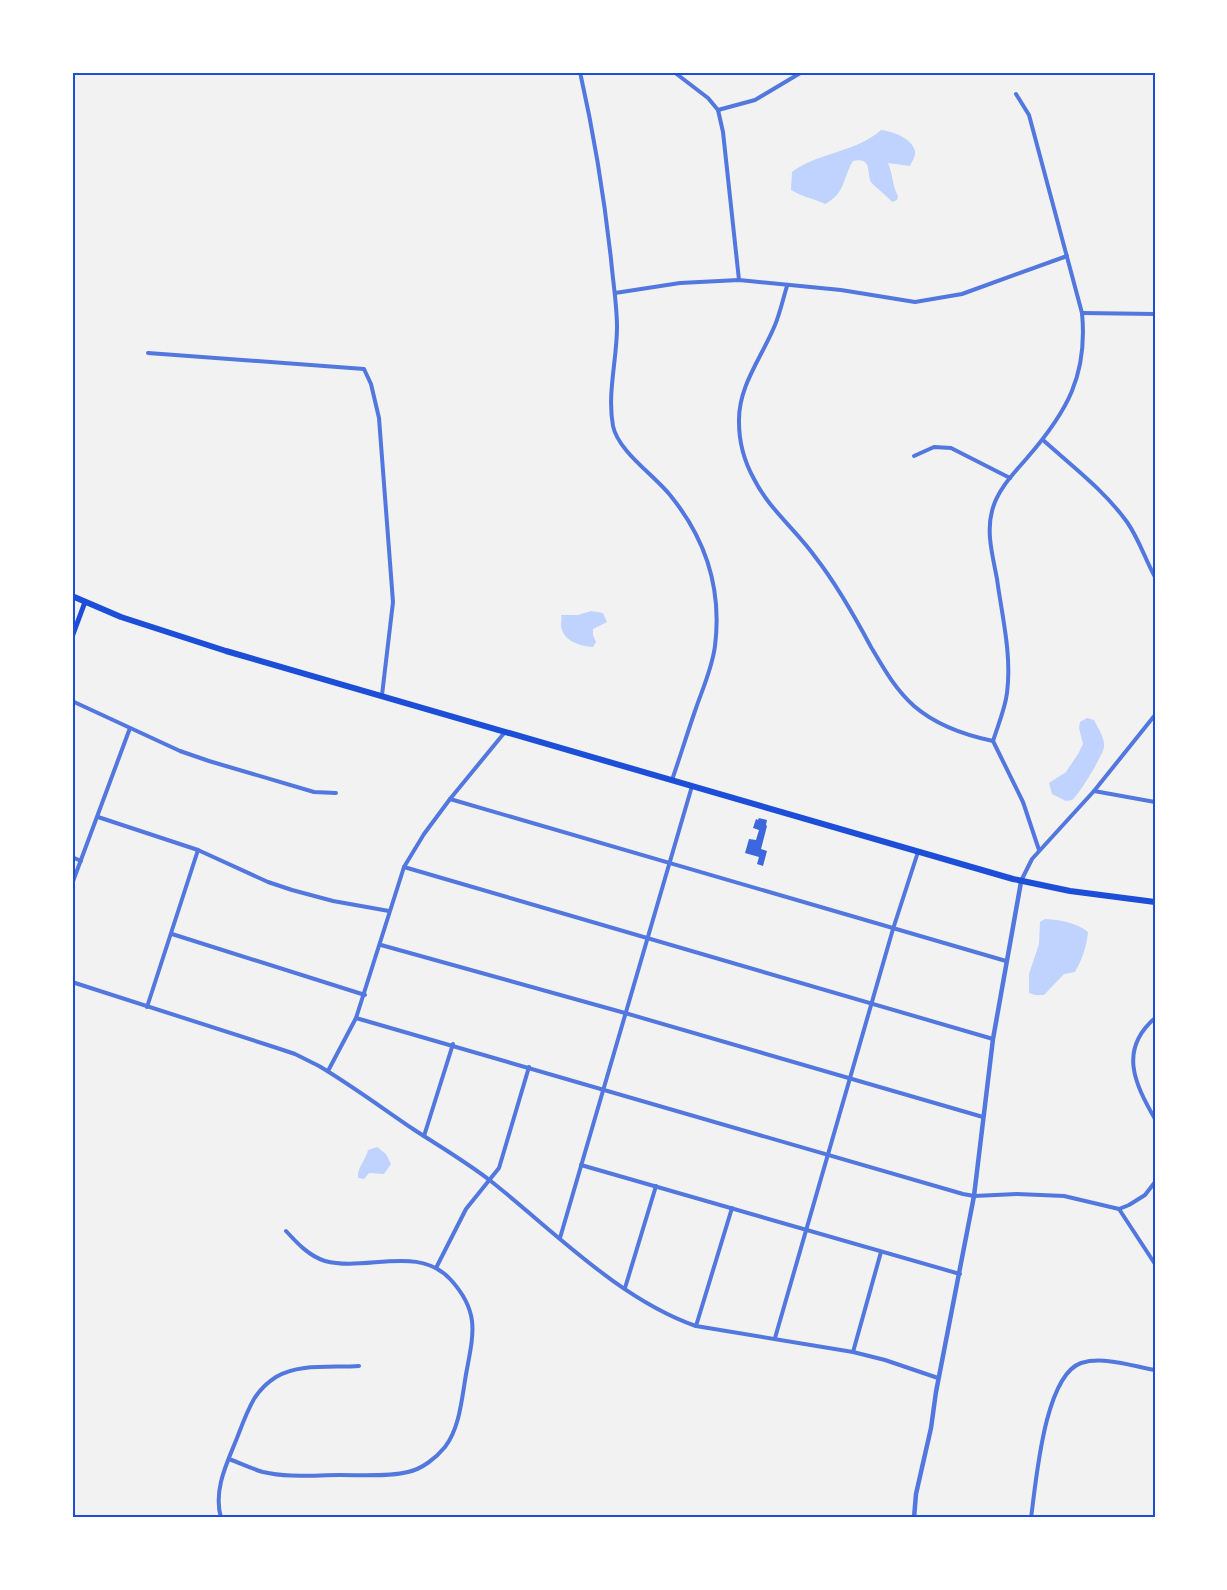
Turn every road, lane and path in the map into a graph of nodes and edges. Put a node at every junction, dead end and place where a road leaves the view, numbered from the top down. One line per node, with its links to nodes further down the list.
1 (580, 72): 9 (street)
2 (674, 72): 5 (street)
3 (802, 72): 5 (street)
4 (1016, 94): 6 (street)
5 (718, 110): 7 (street)
6 (1067, 256): 8 (street); 10 (street)
7 (739, 280): 8 (street); 9 (street)
8 (787, 286): 25 (street)
9 (615, 293): 26 (street)
10 (1082, 313): 11 (street); 13 (street)
11 (1155, 314)
12 (148, 353): 20 (street)
13 (1043, 440): 15 (street); 16 (street)
14 (914, 456): 15 (street)
15 (1010, 478): 25 (street)
16 (1155, 577)
17 (72, 596): 18 (main road)
18 (85, 602): 19 (main road); 20 (main road)
19 (72, 637)
20 (382, 695): 24 (main road)
21 (72, 701): 23 (street)
22 (1155, 716): 28 (street)
23 (130, 728): 29 (street); 32 (street)
24 (505, 732): 26 (main road); 30 (street)
25 (993, 741): 34 (street)
26 (672, 780): 27 (main road)
27 (692, 786): 35 (main road); 38 (street)
28 (1094, 791): 31 (street); 34 (street)
29 (336, 793)
30 (450, 799): 38 (street); 39 (street)
31 (1155, 802)
32 (98, 817): 33 (street); 37 (street)
33 (198, 850): 43 (street); 45 (street)
34 (1039, 850): 40 (street)
35 (918, 852): 40 (main road); 44 (street)
36 (72, 857): 37 (street)
37 (81, 861): 41 (street)
38 (669, 863): 44 (street); 46 (street)
39 (404, 867): 43 (street); 46 (street)
40 (1021, 882): 42 (main road); 48 (street)
41 (72, 884)
42 (1155, 902)
43 (390, 911): 47 (street)
44 (893, 929): 48 (street); 51 (street)
45 (172, 934): 50 (street); 52 (street)
46 (647, 938): 51 (street); 53 (street)
47 (381, 945): 50 (street); 53 (street)
48 (1006, 961): 56 (street)
49 (72, 982): 52 (street)
50 (364, 995): 54 (street)
51 (872, 1004): 56 (street); 60 (street)
52 (147, 1007): 59 (street)
53 (625, 1013): 60 (street); 61 (street)
54 (356, 1017): 57 (street); 59 (street)
55 (1155, 1018): 63 (street)
56 (993, 1039): 62 (street)
57 (453, 1044): 58 (street); 64 (street)
58 (529, 1067): 61 (street); 67 (street)
59 (328, 1071): 64 (street)
60 (851, 1079): 62 (street); 65 (street)
61 (603, 1088): 65 (street); 66 (street)
62 (982, 1117): 70 (street)
63 (1155, 1119)
64 (424, 1136): 67 (street)
65 (829, 1154): 70 (street); 73 (street)
66 (581, 1165): 69 (street); 75 (street)
67 (489, 1180): 75 (street); 78 (street)
68 (1155, 1182): 72 (street)
69 (656, 1186): 71 (street); 80 (street)
70 (974, 1196): 72 (street); 79 (street)
71 (732, 1208): 73 (street); 81 (street)
72 (1119, 1209): 77 (street)
73 (807, 1230): 76 (street); 82 (street)
74 (286, 1231): 78 (street)
75 (560, 1238): 80 (street)
76 (881, 1252): 79 (street); 83 (street)
77 (1155, 1264)
78 (436, 1268): 87 (street)
79 (960, 1274): 86 (street)
80 (625, 1288): 81 (street)
81 (696, 1326): 82 (street)
82 (775, 1338): 83 (street)
83 (852, 1352): 86 (street)
84 (359, 1366): 87 (street)
85 (1155, 1370): 90 (street)
86 (938, 1378): 89 (street)
87 (229, 1459): 88 (street)
88 (221, 1518)
89 (914, 1518)
90 (1031, 1518)

